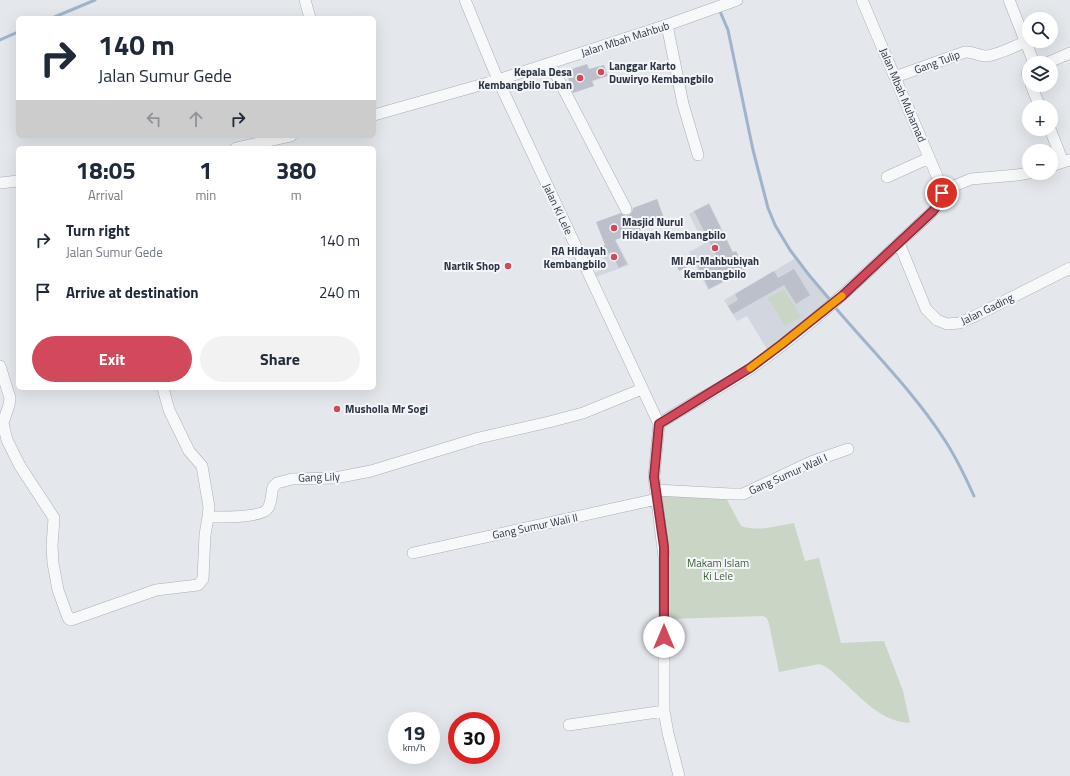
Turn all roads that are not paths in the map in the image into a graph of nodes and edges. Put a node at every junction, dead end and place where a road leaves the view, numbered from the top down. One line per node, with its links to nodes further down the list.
1 (305, 0): 6 (street)
2 (465, 0): 14 (street, Jalan Ki Lele)
3 (737, 0): 7 (street, Jalan Mbah Mahbub)
4 (862, 0): 13 (street, Jalan Mbah Muhamad)
5 (1008, 0): 8 (street)
6 (309, 16)
7 (667, 25): 12 (street, Jalan Mbah Mahbub); 19 (street)
8 (1022, 35)
9 (1022, 43): 13 (street, Gang Tulip)
10 (1070, 53): 11 (street)
11 (1058, 58)
12 (550, 63): 14 (street, Jalan Mbah Mahbub); 27 (street)
13 (895, 77): 20 (street, Jalan Mbah Muhamad)
14 (498, 80): 15 (street, Jalan Mbah Mahbub); 31 (street, Jalan Ki Lele)
15 (376, 114)
16 (1054, 136): 21 (street)
17 (282, 138): 18 (street)
18 (245, 146)
19 (698, 155)
20 (929, 158): 23 (street); 26 (street, Jalan Mbah Muhamad)
21 (1066, 161)
22 (1022, 175): 26 (street)
23 (887, 177)
24 (16, 181): 25 (street)
25 (0, 183)
26 (942, 191): 28 (street)
27 (626, 209)
28 (899, 243): 29 (street, Jalan Gading); 33 (street)
29 (1070, 268)
30 (0, 366): 36 (street)
31 (642, 389): 33 (street, Jalan Ki Lele); 36 (street, Gang Lily)
32 (164, 390): 36 (street)
33 (659, 424): 35 (street)
34 (848, 448): 35 (street, Gang Sumur Wali I)
35 (656, 495): 37 (street, Gang Sumur Wali II); 38 (street)
36 (208, 517)
37 (413, 553)
38 (664, 711): 39 (street); 40 (street)
39 (569, 725)
40 (679, 776)

